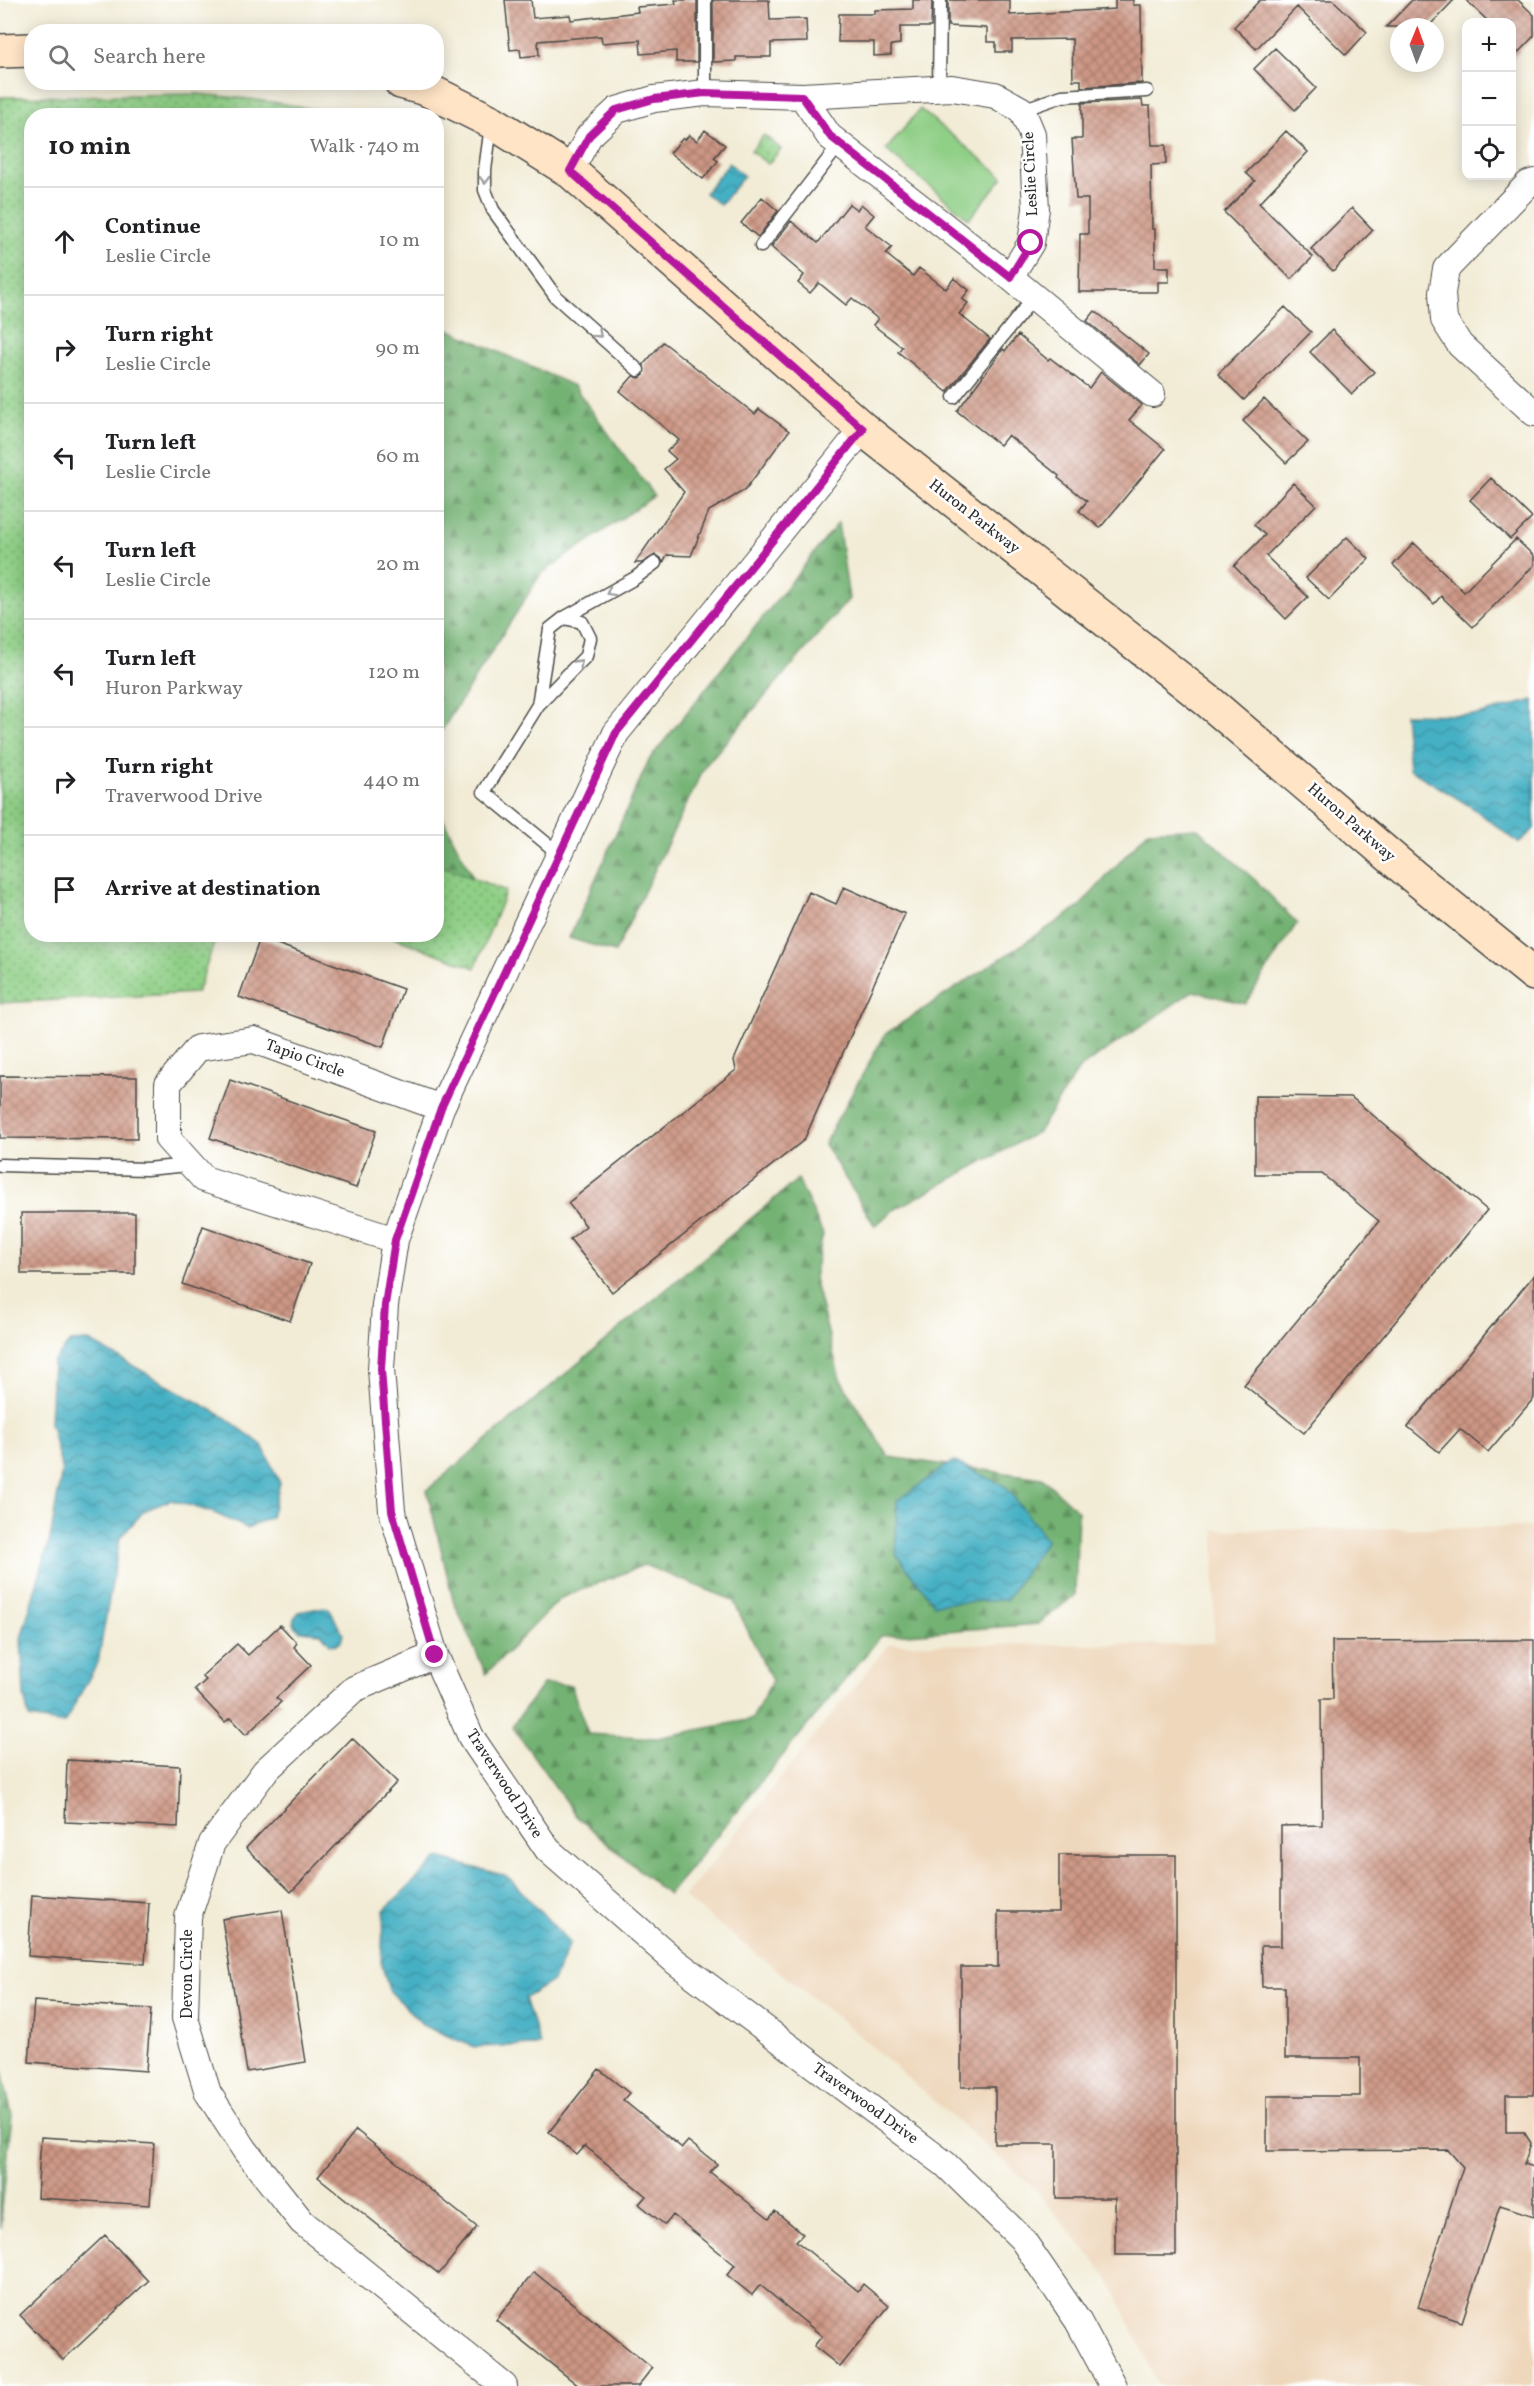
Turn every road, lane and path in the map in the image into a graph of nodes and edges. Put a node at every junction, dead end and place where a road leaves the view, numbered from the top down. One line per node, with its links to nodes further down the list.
1 (705, 0): 8 (lane)
2 (939, 0): 5 (lane)
3 (24, 50): 4 (street)
4 (0, 51)
5 (939, 89): 9 (street, Leslie Circle); 10 (street, Leslie Circle)
6 (428, 90): 11 (street, Huron Parkway)
7 (1147, 91): 10 (lane)
8 (705, 93): 9 (street, Leslie Circle); 13 (street, Leslie Circle)
9 (802, 96): 12 (street)
10 (1022, 110): 16 (street, Leslie Circle)
11 (492, 122): 13 (street, Huron Parkway); 18 (lane, one-way to 18)
12 (840, 144): 15 (lane); 16 (street)
13 (570, 171): 22 (street, Huron Parkway)
14 (1534, 182): 21 (street)
15 (761, 246)
16 (1010, 277): 17 (street)
17 (1034, 297): 19 (street); 20 (lane)
18 (638, 370)
19 (1152, 394)
20 (954, 397)
21 (1534, 413)
22 (863, 429): 26 (street, Traverwood Drive); 27 (street, Huron Parkway)
23 (655, 563): 24 (lane, one-way to 24)
24 (564, 618): 25 (lane); 25 (lane, one-way to 24)
25 (538, 705): 26 (lane)
26 (558, 853): 28 (street, Traverwood Drive)
27 (1534, 974)
28 (441, 1108): 29 (street, Tapio Circle); 31 (street, Traverwood Drive)
29 (190, 1165): 30 (lane); 31 (street, Tapio Circle)
30 (0, 1166)
31 (395, 1240): 32 (street, Traverwood Drive)
32 (435, 1655): 33 (street, Devon Circle); 34 (street, Traverwood Drive)
33 (504, 2386)
34 (1113, 2386)

